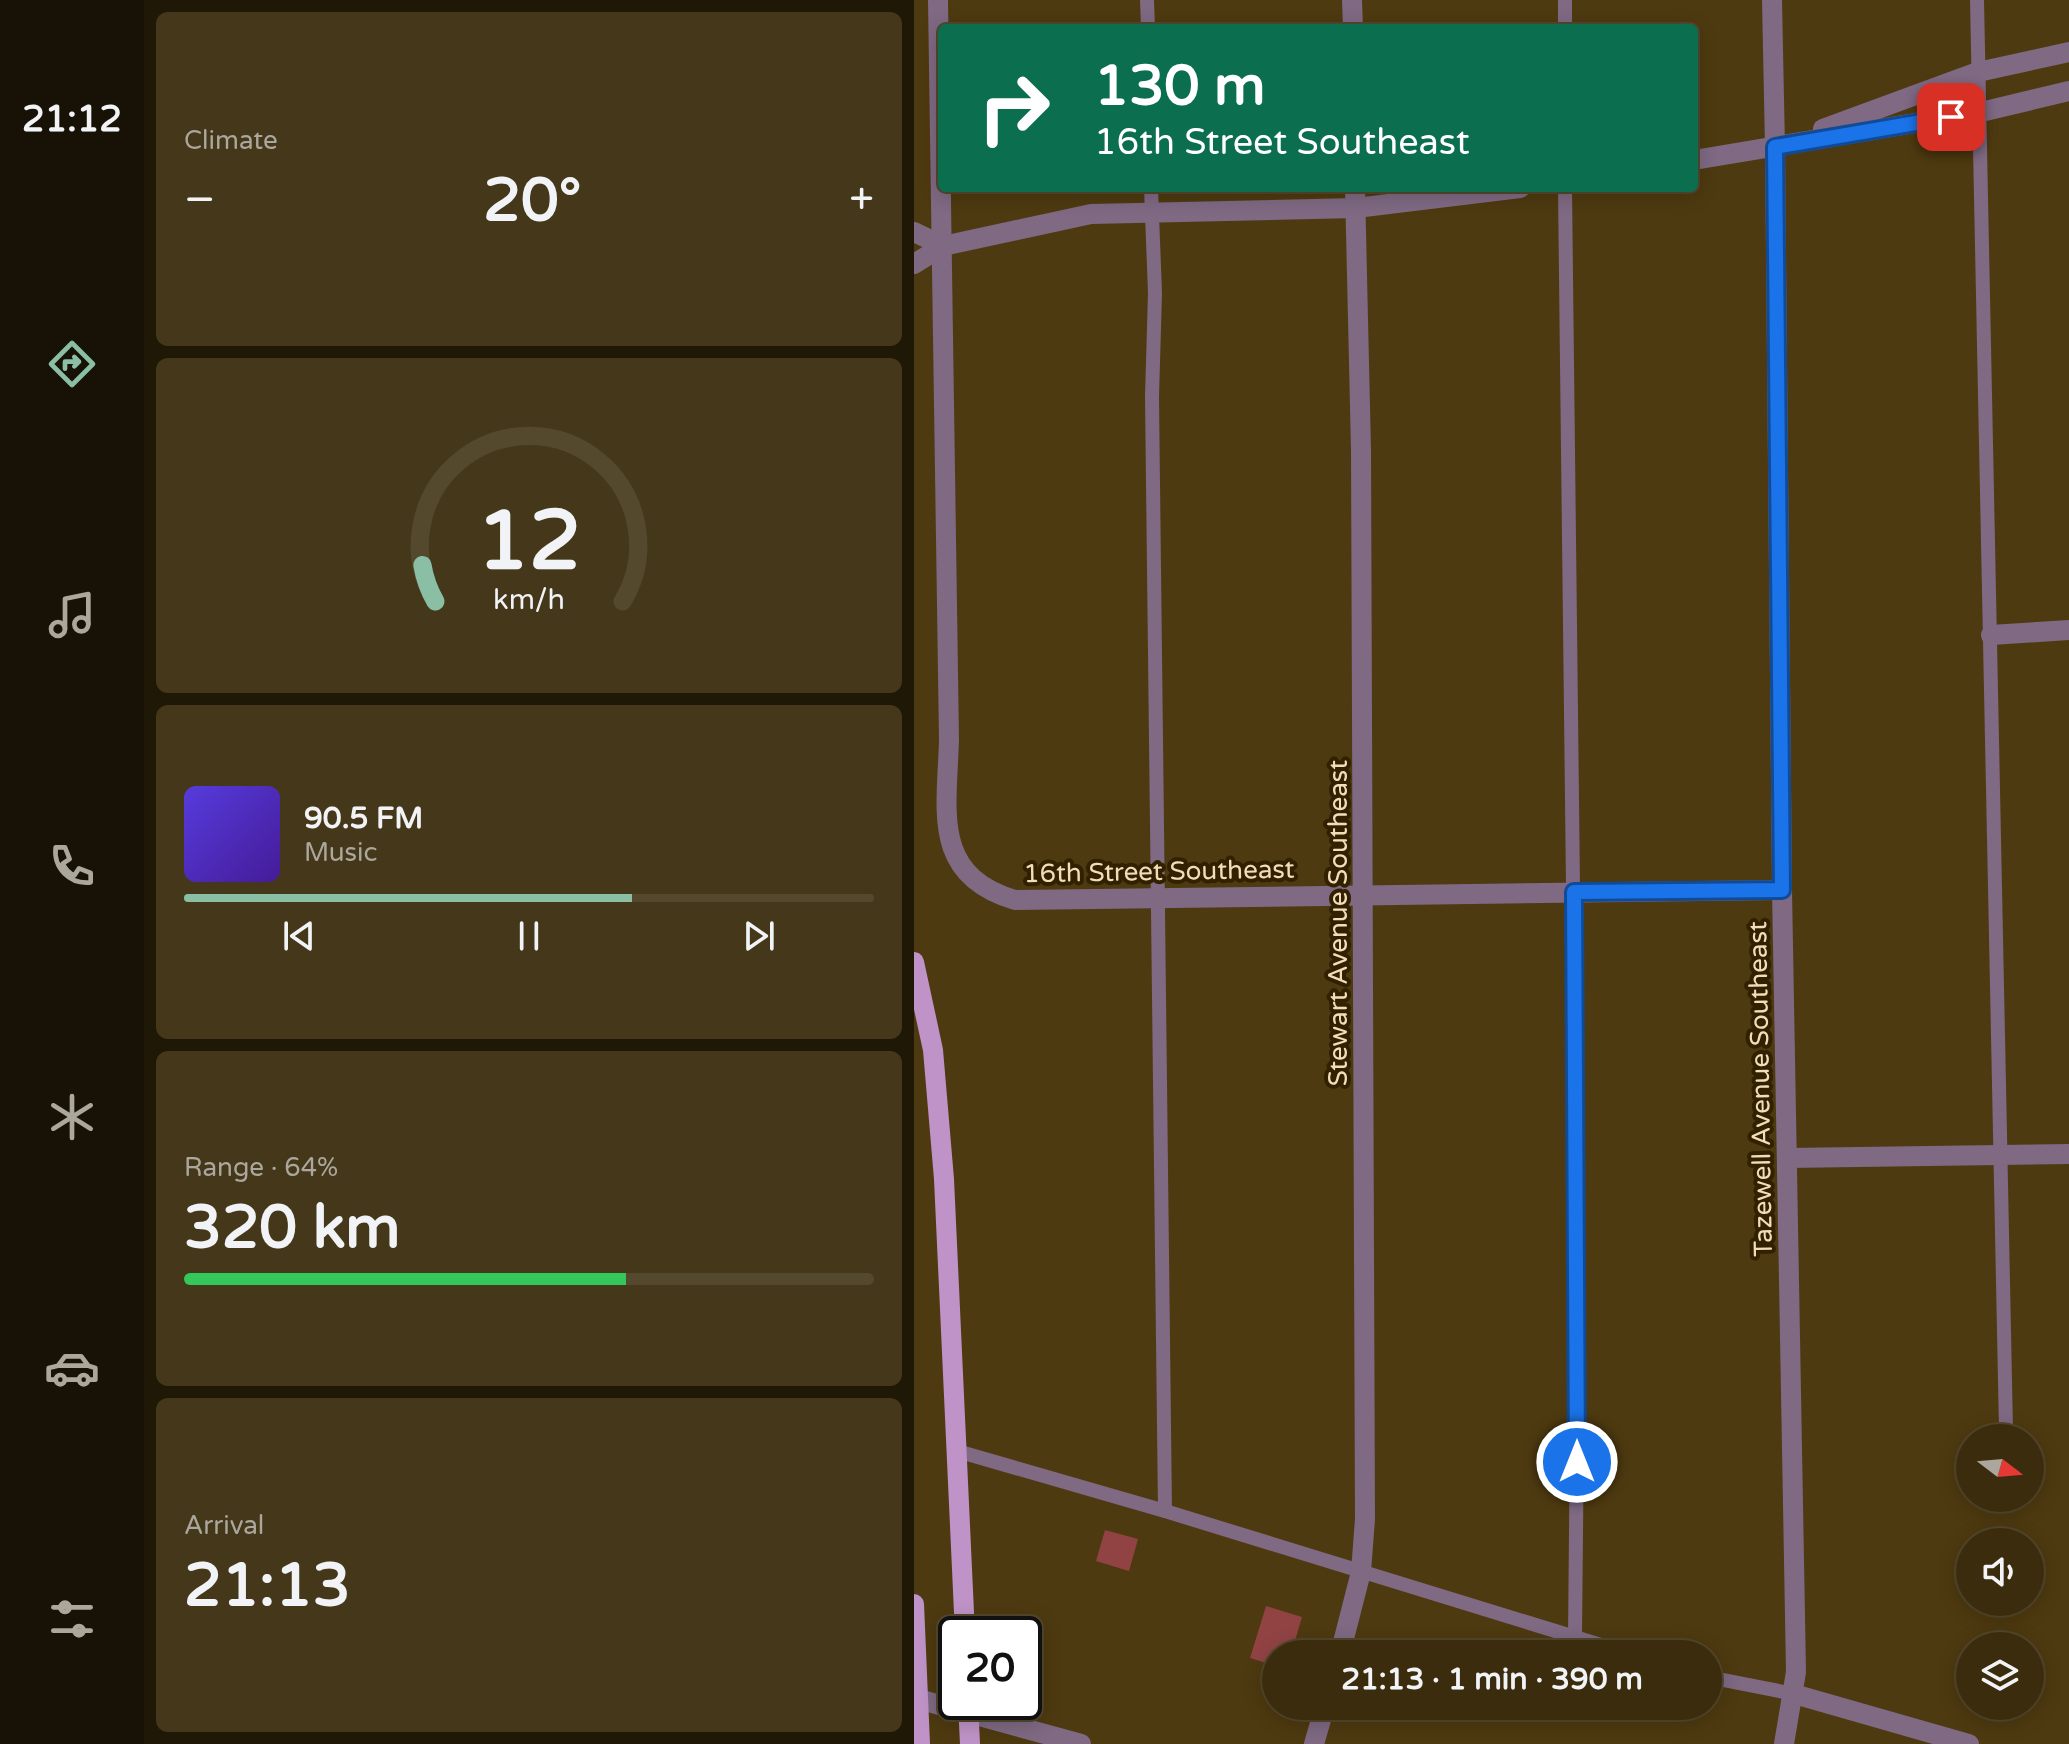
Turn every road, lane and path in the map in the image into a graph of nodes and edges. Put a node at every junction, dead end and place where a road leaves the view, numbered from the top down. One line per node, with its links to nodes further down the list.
1 (938, 0): 7 (street, 16th Street Southeast)
2 (1147, 0): 8 (lane)
3 (1352, 0): 9 (street)
4 (1565, 0): 10 (lane)
5 (1772, 0): 15 (street, Tazewell Avenue Southeast)
6 (1977, 0): 12 (lane)
7 (938, 24)
8 (1148, 24)
9 (1353, 24)
10 (1565, 24)
11 (2069, 52): 12 (street)
12 (1978, 72): 14 (lane); 15 (street)
13 (2069, 91): 14 (street)
14 (1981, 112): 15 (street); 27 (lane)
15 (1775, 147): 16 (street); 28 (street, Tazewell Avenue Southeast)
16 (1698, 159)
17 (942, 192): 24 (street, 16th Street Southeast)
18 (1151, 192): 22 (lane)
19 (1495, 192): 21 (street)
20 (1565, 192): 29 (lane)
21 (1356, 198): 22 (street); 30 (street, Stewart Avenue Southeast)
22 (1151, 212): 24 (street); 31 (lane)
23 (914, 232): 24 (street)
24 (943, 246): 25 (street); 31 (street, 16th Street Southeast)
25 (914, 264)
26 (2069, 630): 27 (street)
27 (1991, 635): 34 (lane)
28 (1782, 890): 29 (street, 16th Street Southeast); 35 (street, Tazewell Avenue Southeast)
29 (1574, 892): 30 (street, 16th Street Southeast); 42 (lane)
30 (1364, 895): 31 (street, 16th Street Southeast); 39 (street, Stewart Avenue Southeast)
31 (1156, 897): 38 (lane)
32 (914, 962): 37 (main road)
33 (2069, 1154): 34 (street)
34 (2000, 1155): 35 (street); 36 (lane)
35 (1787, 1158): 47 (street, Tazewell Avenue Southeast)
36 (2006, 1424)
37 (957, 1451): 38 (lane); 41 (main road)
38 (1165, 1511): 39 (lane)
39 (1361, 1572): 42 (lane); 43 (street, Stewart Avenue Southeast)
40 (914, 1604): 45 (main road)
41 (964, 1616)
42 (1575, 1637): 44 (lane)
43 (1344, 1640)
44 (1585, 1640)
45 (916, 1671): 48 (main road)
46 (1722, 1680): 47 (lane)
47 (1794, 1694): 57 (street, Tazewell Avenue Southeast); 58 (street)
48 (918, 1699): 49 (street); 53 (main road)
49 (938, 1703)
50 (969, 1720): 54 (main road)
51 (1006, 1720): 55 (street)
52 (1321, 1720): 56 (street)
53 (920, 1744)
54 (970, 1744)
55 (1081, 1744)
56 (1314, 1744)
57 (1784, 1744)
58 (1969, 1744)

